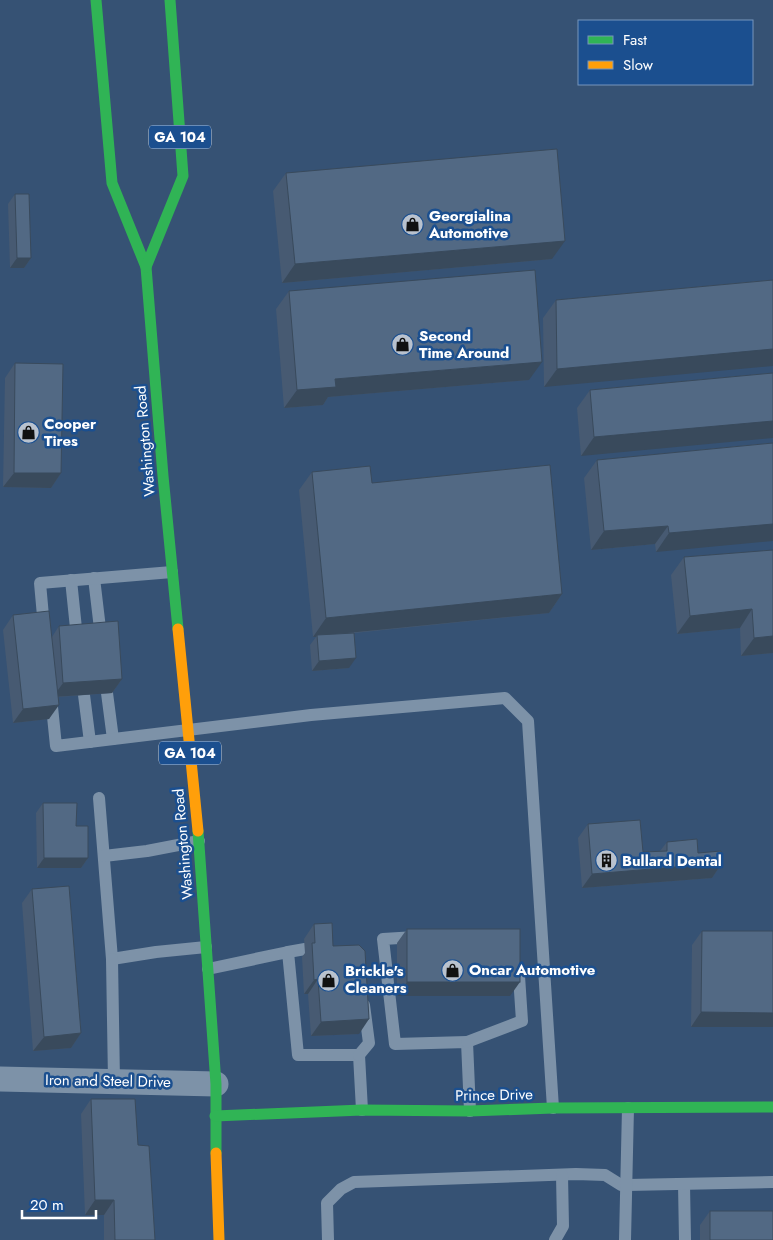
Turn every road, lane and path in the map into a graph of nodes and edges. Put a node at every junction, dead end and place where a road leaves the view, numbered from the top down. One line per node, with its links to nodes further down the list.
1 (96, 0): 3 (main road, Washington Road / GA 104)
2 (170, 0): 3 (main road, Washington Road / GA 104)
3 (146, 267): 4 (main road, Washington Road / GA 104)
4 (172, 572): 5 (lane); 13 (main road, Washington Road / GA 104)
5 (94, 578): 6 (lane); 7 (lane)
6 (71, 580): 8 (lane); 9 (lane)
7 (100, 636)
8 (77, 638)
9 (46, 641)
10 (50, 689): 15 (lane)
11 (107, 693): 14 (lane)
12 (84, 695): 15 (lane)
13 (188, 729): 14 (lane); 17 (main road, Washington Road / GA 104); 33 (lane)
14 (113, 740): 15 (lane)
15 (90, 742)
16 (99, 798): 18 (lane)
17 (199, 841): 18 (lane); 20 (main road, Washington Road / GA 104)
18 (104, 856): 23 (lane)
19 (429, 936): 27 (lane)
20 (206, 947): 23 (lane); 24 (main road, Washington Road / GA 104)
21 (305, 949): 22 (lane)
22 (288, 952): 24 (lane); 28 (lane)
23 (112, 959): 30 (lane)
24 (208, 969): 31 (main road, Washington Road / GA 104)
25 (519, 976): 27 (lane)
26 (363, 995): 28 (lane)
27 (467, 1042): 36 (lane)
28 (359, 1055): 35 (lane)
29 (0, 1079): 30 (street, Iron and Steel Drive)
30 (114, 1082): 31 (street, Iron and Steel Drive)
31 (216, 1084): 37 (main road, Washington Road / GA 104)
32 (773, 1107): 34 (main road, Prince Drive)
33 (553, 1108): 34 (main road, Prince Drive); 36 (main road, Prince Drive)
34 (628, 1108): 41 (lane)
35 (362, 1110): 36 (main road, Prince Drive); 37 (main road, Prince Drive)
36 (470, 1111)
37 (215, 1116): 42 (main road, Washington Road / GA 104)
38 (562, 1175): 41 (lane); 43 (lane); 44 (lane)
39 (773, 1182): 40 (lane)
40 (684, 1184): 41 (lane); 46 (lane)
41 (627, 1185): 45 (lane)
42 (220, 1240)
43 (328, 1240)
44 (555, 1240)
45 (625, 1240)
46 (685, 1240)

